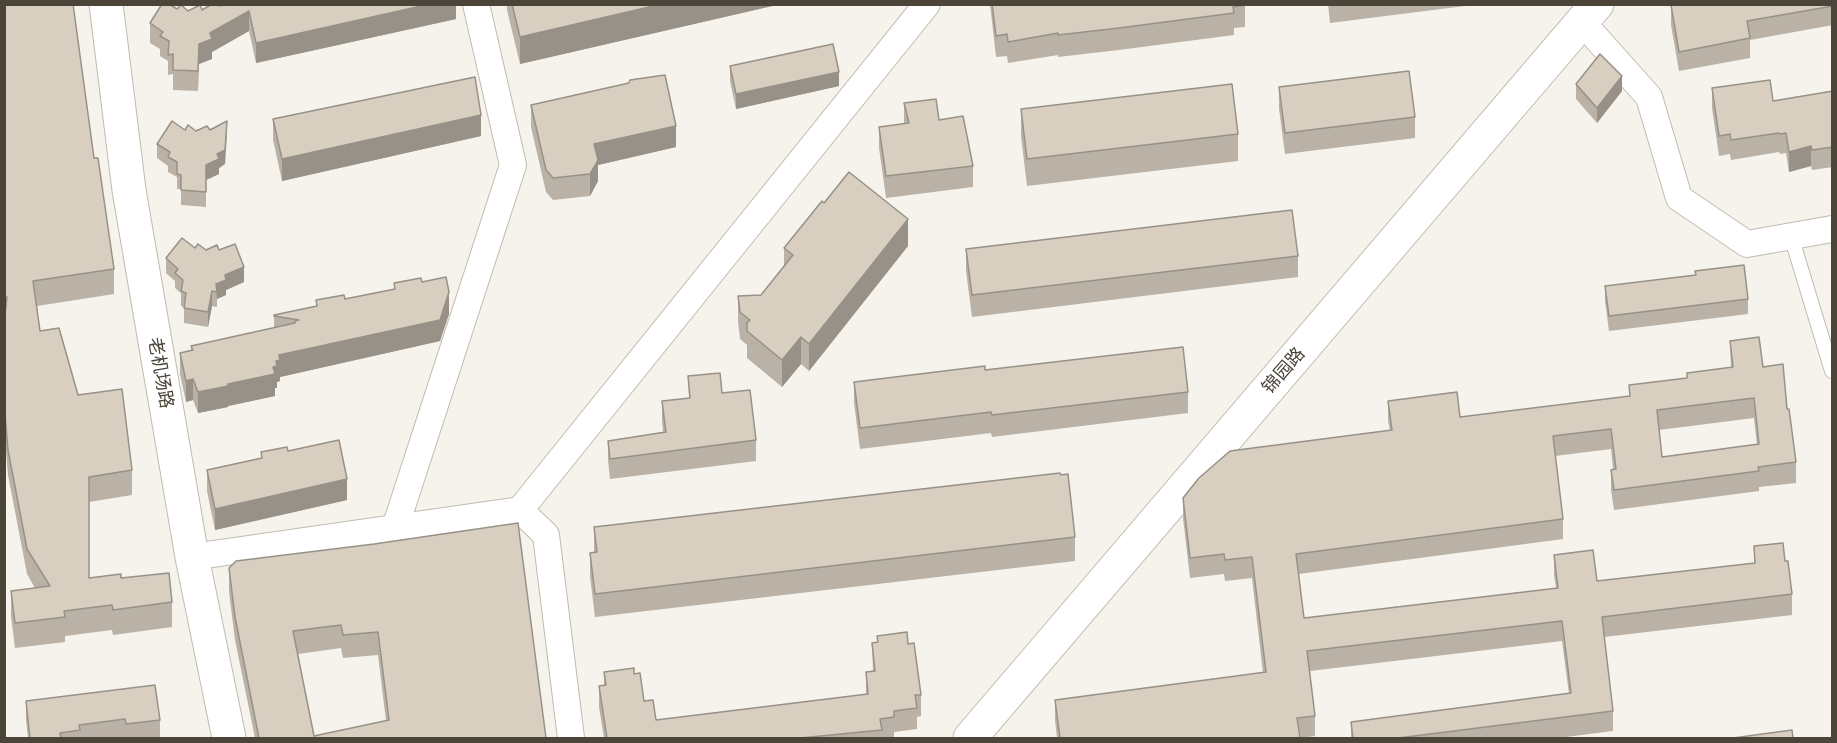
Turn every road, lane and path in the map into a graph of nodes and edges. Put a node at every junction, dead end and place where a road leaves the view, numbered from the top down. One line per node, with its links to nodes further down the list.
1 (106, 4): 10 (street, 老机场路)
2 (476, 4): 9 (street)
3 (927, 4): 8 (street)
4 (1590, 13): 6 (street); 13 (street, 锦园路)
5 (1833, 229): 6 (street)
6 (1791, 236): 7 (lane)
7 (1833, 371)
8 (520, 510): 9 (street); 12 (street)
9 (395, 528): 10 (street)
10 (192, 557): 11 (street, 老机场路)
11 (229, 738)
12 (571, 738)
13 (970, 738)

